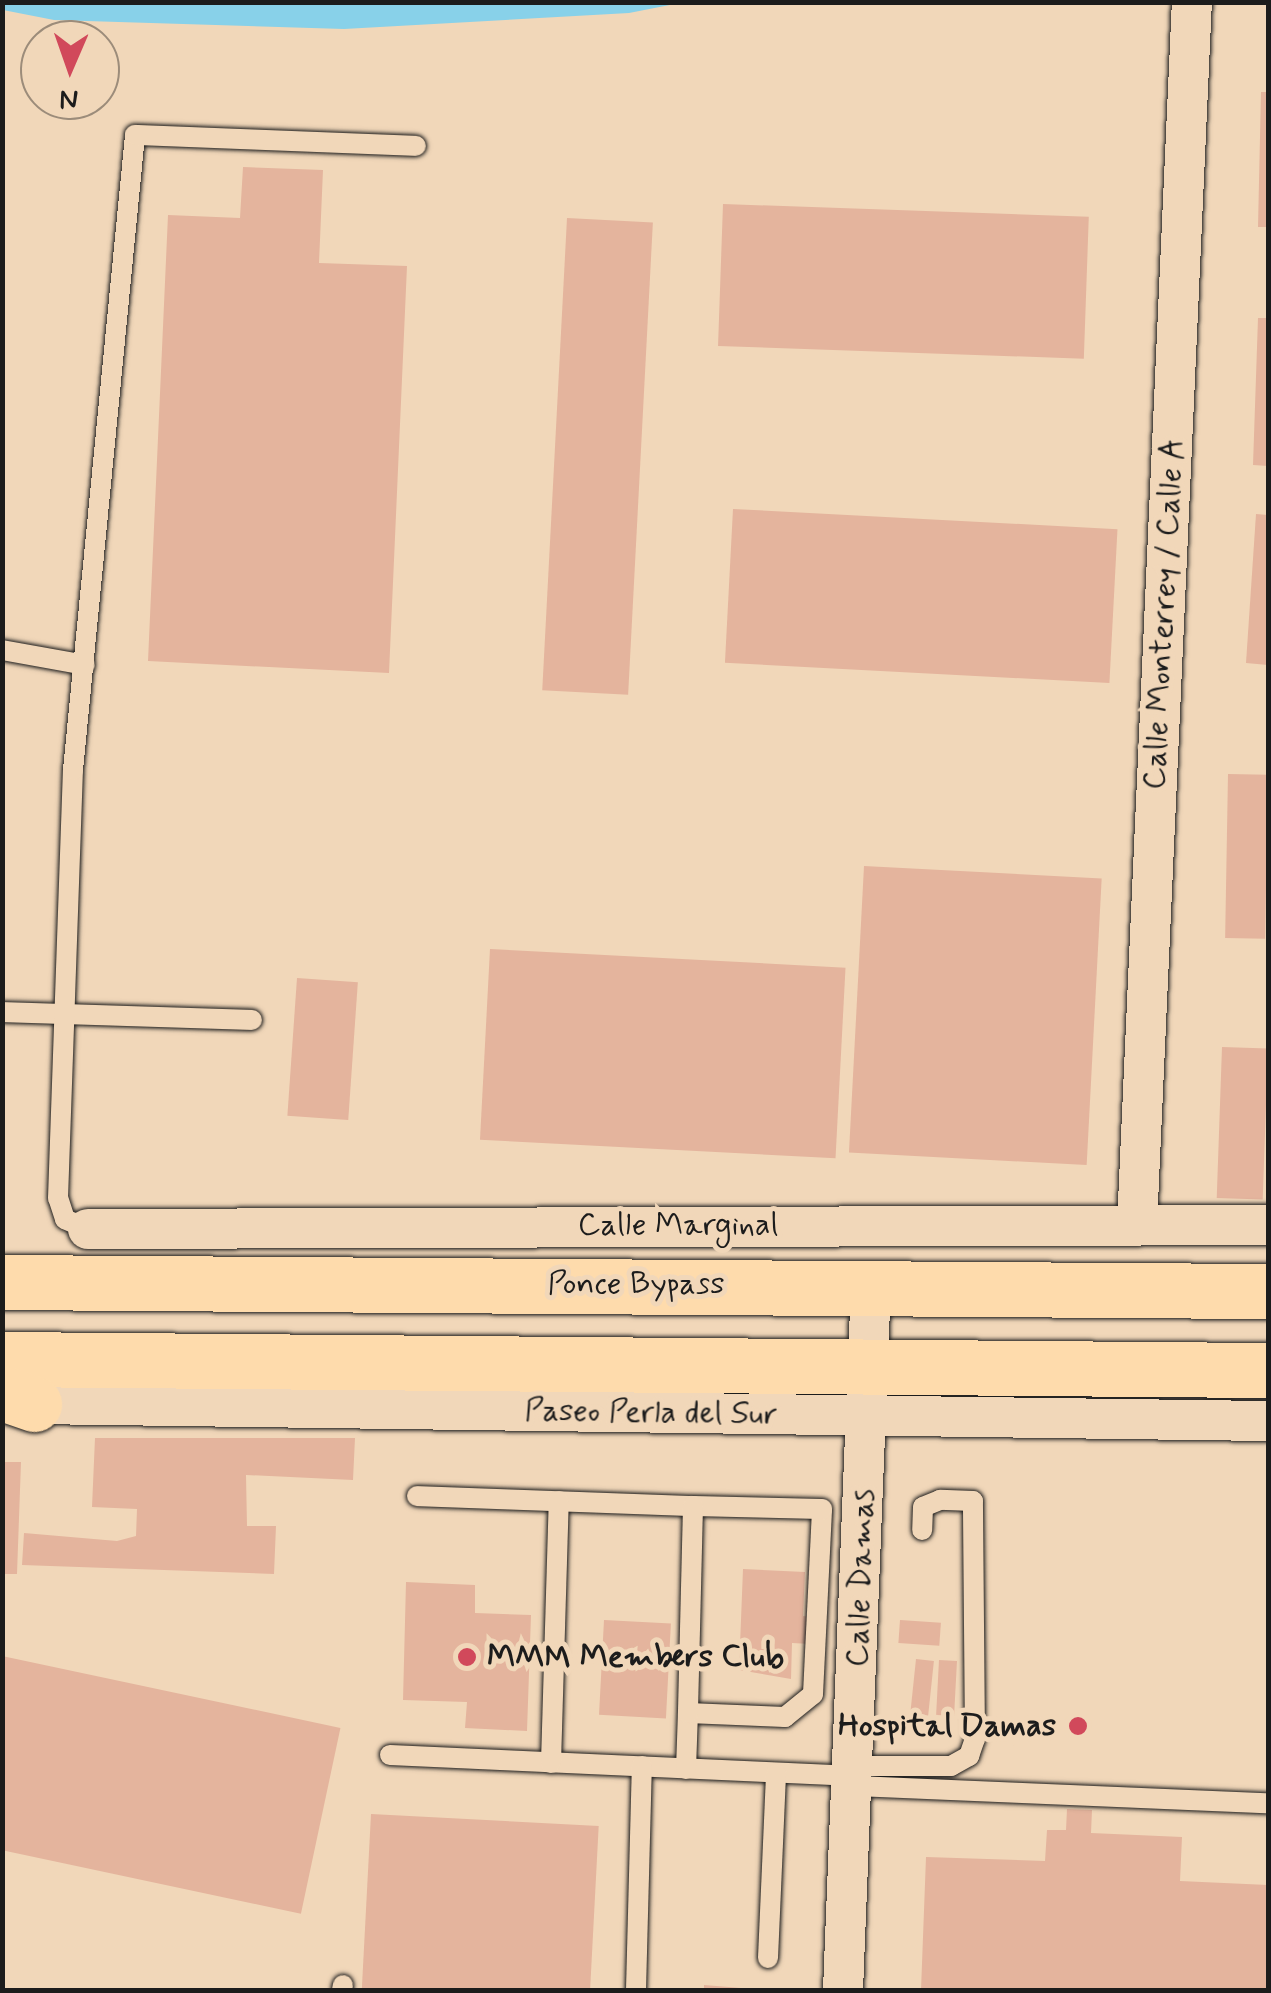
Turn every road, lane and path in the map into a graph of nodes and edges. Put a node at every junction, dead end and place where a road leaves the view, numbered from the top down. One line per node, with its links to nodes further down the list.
1 (1192, 2): 9 (street, Calle Monterrey / Calle A)
2 (416, 146): 4 (lane)
3 (2, 650): 4 (lane)
4 (85, 665): 6 (lane)
5 (2, 1012): 6 (lane)
6 (64, 1014): 7 (lane); 10 (lane)
7 (252, 1020)
8 (1268, 1225): 9 (street, Calle Marginal)
9 (1137, 1226): 10 (street, Calle Marginal)
10 (88, 1229)
11 (2, 1264): 13 (highway)
12 (2, 1282): 13 (highway, Ponce Bypass)
13 (68, 1283): 14 (highway, Ponce Bypass)
14 (871, 1284): 15 (highway, Ponce Bypass); 18 (street, Calle Damas)
15 (1268, 1291)
16 (2, 1359): 18 (highway)
17 (1268, 1370): 18 (highway)
18 (867, 1390): 19 (street, Paseo Perla del Sur); 20 (street, Paseo Perla del Sur); 31 (street, Calle Damas)
19 (18, 1398)
20 (1268, 1422)
21 (417, 1496): 22 (lane)
22 (559, 1501): 23 (lane); 27 (lane)
23 (692, 1506): 25 (lane); 25 (lane)
24 (922, 1530): 31 (lane)
25 (688, 1713): 29 (lane)
26 (390, 1755): 27 (lane)
27 (551, 1762): 28 (lane)
28 (642, 1766): 29 (lane); 34 (lane)
29 (686, 1769): 30 (lane)
30 (776, 1774): 31 (lane); 33 (lane)
31 (855, 1776): 32 (lane); 35 (street, Calle Damas)
32 (1268, 1802)
33 (768, 1958)
34 (636, 1990)
35 (842, 1990)

